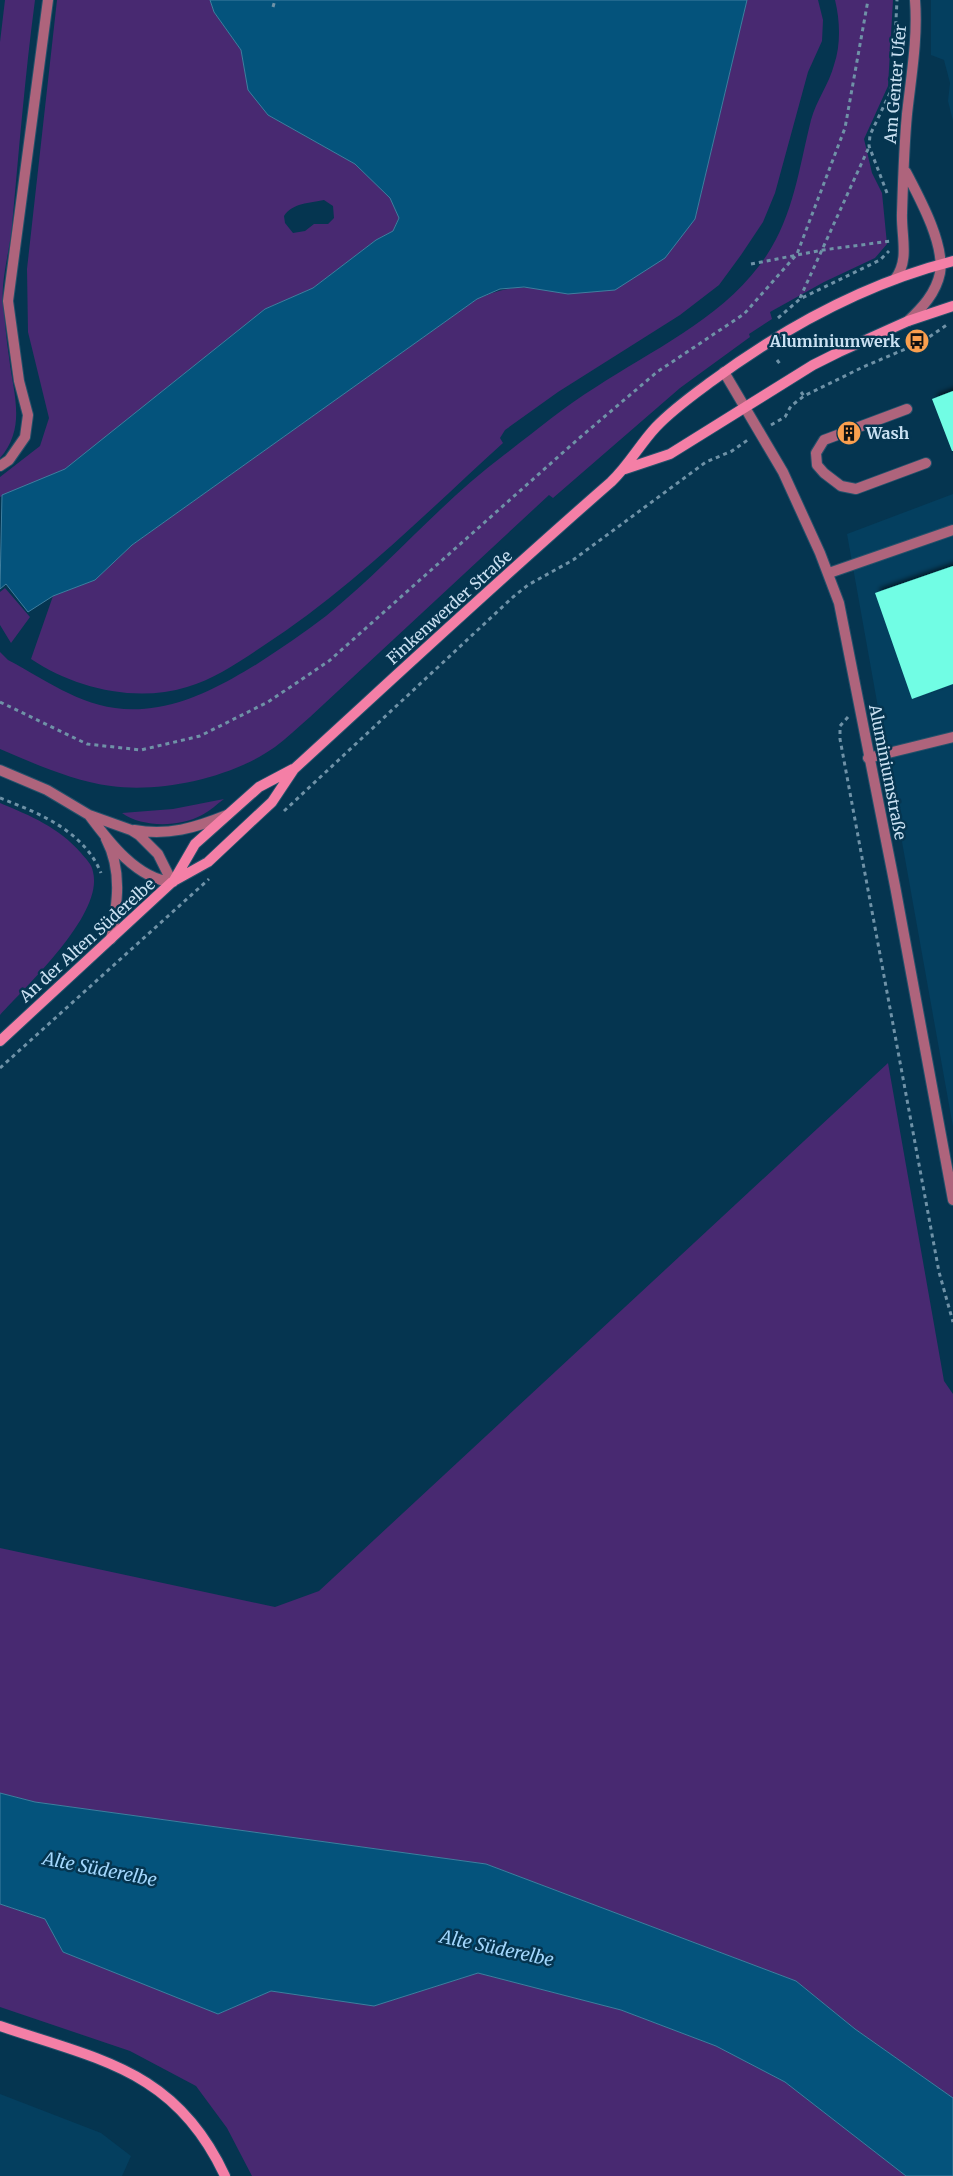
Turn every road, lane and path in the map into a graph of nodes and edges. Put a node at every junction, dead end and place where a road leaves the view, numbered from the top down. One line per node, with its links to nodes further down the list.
1 (48, 0): 30 (street)
2 (275, 0): 6 (path)
3 (868, 0): 13 (path)
4 (897, 0): 7 (path)
5 (915, 0): 8 (street, Am Genter Ufer)
6 (273, 7)
7 (869, 146): 9 (path); 12 (path)
8 (905, 171): 16 (street, Am Genter Ufer); 17 (street, Am Genter Ufer)
9 (888, 198)
10 (891, 232): 11 (path)
11 (892, 240): 12 (path); 18 (path)
12 (824, 250): 13 (path); 18 (path)
13 (797, 254): 15 (path); 34 (path)
14 (953, 261): 16 (main road, Finkenwerder Straße)
15 (751, 264)
16 (941, 264): 17 (main road, Finkenwerder Straße); 20 (street)
17 (895, 279): 23 (main road, Finkenwerder Straße)
18 (800, 299): 21 (path)
19 (953, 306): 20 (main road, Finkenwerder Straße)
20 (908, 321): 26 (main road, Finkenwerder Straße)
21 (774, 322)
22 (953, 322): 25 (path)
23 (724, 372): 26 (street, Aluminiumstraße); 31 (main road, Finkenwerder Straße)
24 (801, 392): 25 (path)
25 (804, 396): 28 (path)
26 (746, 406): 28 (street, Aluminiumstraße); 31 (main road, Finkenwerder Straße)
27 (907, 409): 29 (street)
28 (760, 431): 33 (street, Aluminiumstraße); 43 (path)
29 (926, 462)
30 (0, 466)
31 (626, 469): 38 (main road, Finkenwerder Straße)
32 (953, 530): 33 (street)
33 (829, 573): 37 (street, Aluminiumstraße)
34 (0, 702)
35 (840, 726): 53 (path)
36 (953, 736): 37 (street)
37 (868, 758): 52 (street, Aluminiumstraße)
38 (294, 769): 42 (main road, Finkenwerder Straße); 47 (main road, Finkenwerder Straße)
39 (0, 770): 41 (street)
40 (0, 798): 48 (path)
41 (89, 815): 44 (street); 45 (street)
42 (227, 815): 44 (street); 47 (main road, Finkenwerder Straße)
43 (277, 818)
44 (131, 830): 47 (street)
45 (102, 832): 47 (street); 48 (street)
46 (211, 877): 51 (path)
47 (172, 882): 49 (main road, An der Alten Süderelbe)
48 (118, 888): 49 (street)
49 (111, 939): 50 (main road, An der Alten Süderelbe)
50 (0, 1041)
51 (0, 1068)
52 (953, 1200)
53 (953, 1322)
54 (0, 2026): 55 (main road)
55 (225, 2176)

